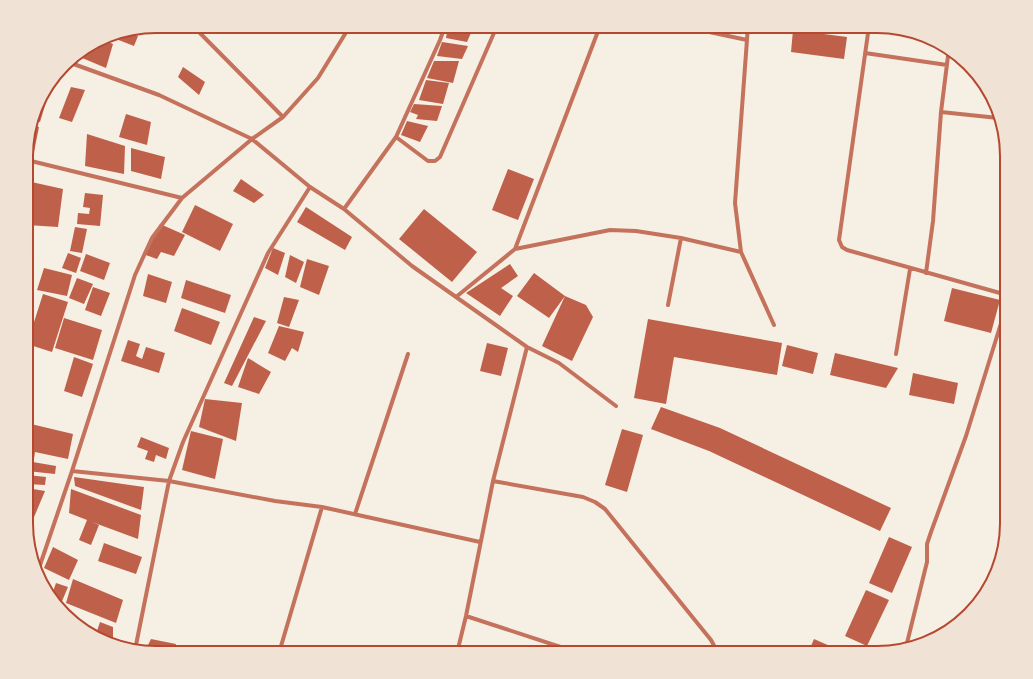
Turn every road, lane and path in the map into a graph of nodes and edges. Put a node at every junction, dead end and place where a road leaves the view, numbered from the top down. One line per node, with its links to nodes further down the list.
1 (200, 33): 15 (street)
2 (346, 33): 15 (street)
3 (442, 33): 17 (street)
4 (494, 33): 17 (street)
5 (597, 33): 24 (street)
6 (714, 33): 9 (street)
7 (748, 33): 9 (street)
8 (868, 33): 10 (street)
9 (747, 40): 25 (street)
10 (865, 53): 13 (street); 26 (street)
11 (948, 55): 13 (street)
12 (74, 64): 18 (street)
13 (947, 64): 14 (street)
14 (941, 112): 16 (street); 27 (street)
15 (283, 117): 18 (street)
16 (993, 118)
17 (396, 137): 22 (street)
18 (252, 139): 20 (street); 21 (street)
19 (33, 161): 21 (street)
20 (310, 187): 22 (street); 38 (street)
21 (182, 198): 37 (street)
22 (344, 209): 29 (street)
23 (681, 238): 24 (street); 25 (street); 30 (street)
24 (515, 249): 29 (street)
25 (741, 252): 31 (street)
26 (910, 268): 27 (street); 35 (street)
27 (926, 273): 28 (street)
28 (1000, 293)
29 (456, 297): 33 (street)
30 (668, 305)
31 (774, 325)
32 (1000, 327): 45 (street)
33 (527, 347): 36 (street); 39 (street)
34 (408, 354): 41 (street)
35 (896, 354)
36 (616, 406)
37 (72, 471): 38 (street); 43 (street)
38 (169, 481): 40 (street); 46 (street)
39 (493, 481): 42 (street); 50 (street)
40 (322, 507): 41 (street); 47 (street)
41 (355, 514): 42 (street)
42 (480, 542): 44 (street)
43 (40, 565)
44 (466, 616): 48 (street); 49 (street)
45 (907, 642)
46 (136, 644)
47 (281, 646)
48 (459, 646)
49 (558, 646)
50 (714, 646)

